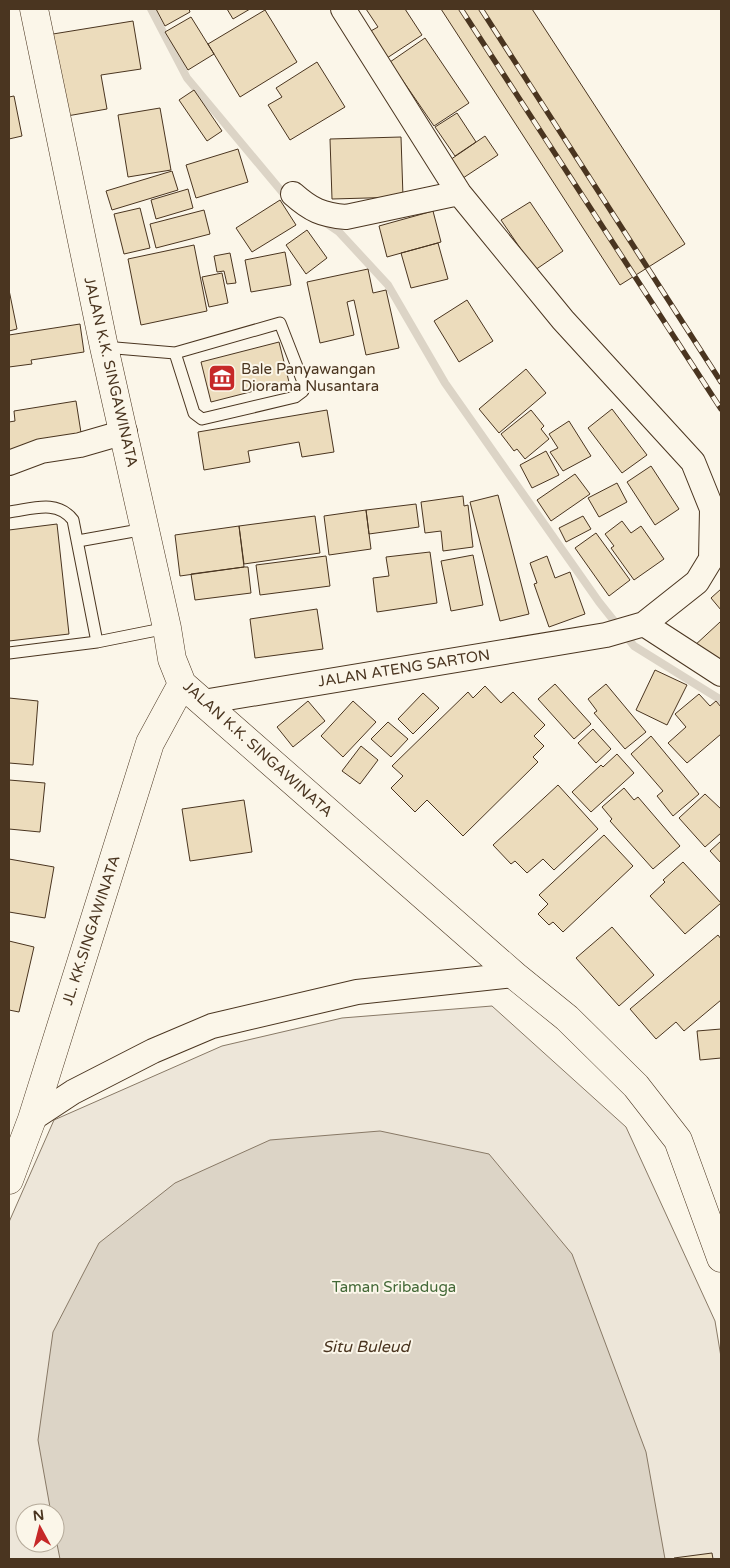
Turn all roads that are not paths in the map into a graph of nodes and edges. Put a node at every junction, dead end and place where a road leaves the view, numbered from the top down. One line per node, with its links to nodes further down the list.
1 (34, 9): 5 (street, JALAN K.K. SINGAWINATA)
2 (344, 9): 3 (street)
3 (459, 193): 4 (street); 12 (street)
4 (293, 194)
5 (104, 348): 6 (lane); 7 (street, JALAN K.K. SINGAWINATA)
6 (176, 353): 6 (lane)
7 (125, 432): 8 (street); 10 (street, JALAN K.K. SINGAWINATA)
8 (9, 463)
9 (9, 512): 11 (lane)
10 (146, 529): 11 (lane); 14 (street, JALAN K.K. SINGAWINATA)
11 (78, 541): 15 (lane)
12 (716, 555): 13 (street)
13 (639, 626): 17 (street); 19 (street, JALAN ATENG SARTON)
14 (167, 628): 15 (lane); 18 (street, JALAN K.K. SINGAWINATA)
15 (97, 642): 16 (lane)
16 (9, 653)
17 (721, 674)
18 (182, 684): 19 (street, JALAN K.K. SINGAWINATA); 21 (street, JL. KK.SINGAWINATA)
19 (203, 702): 20 (street, JALAN K.K. SINGAWINATA)
20 (514, 975): 21 (street); 23 (street, JALAN K.K. SINGAWINATA)
21 (32, 1118): 22 (street, JL. KK.SINGAWINATA)
22 (9, 1180)
23 (721, 1258)

